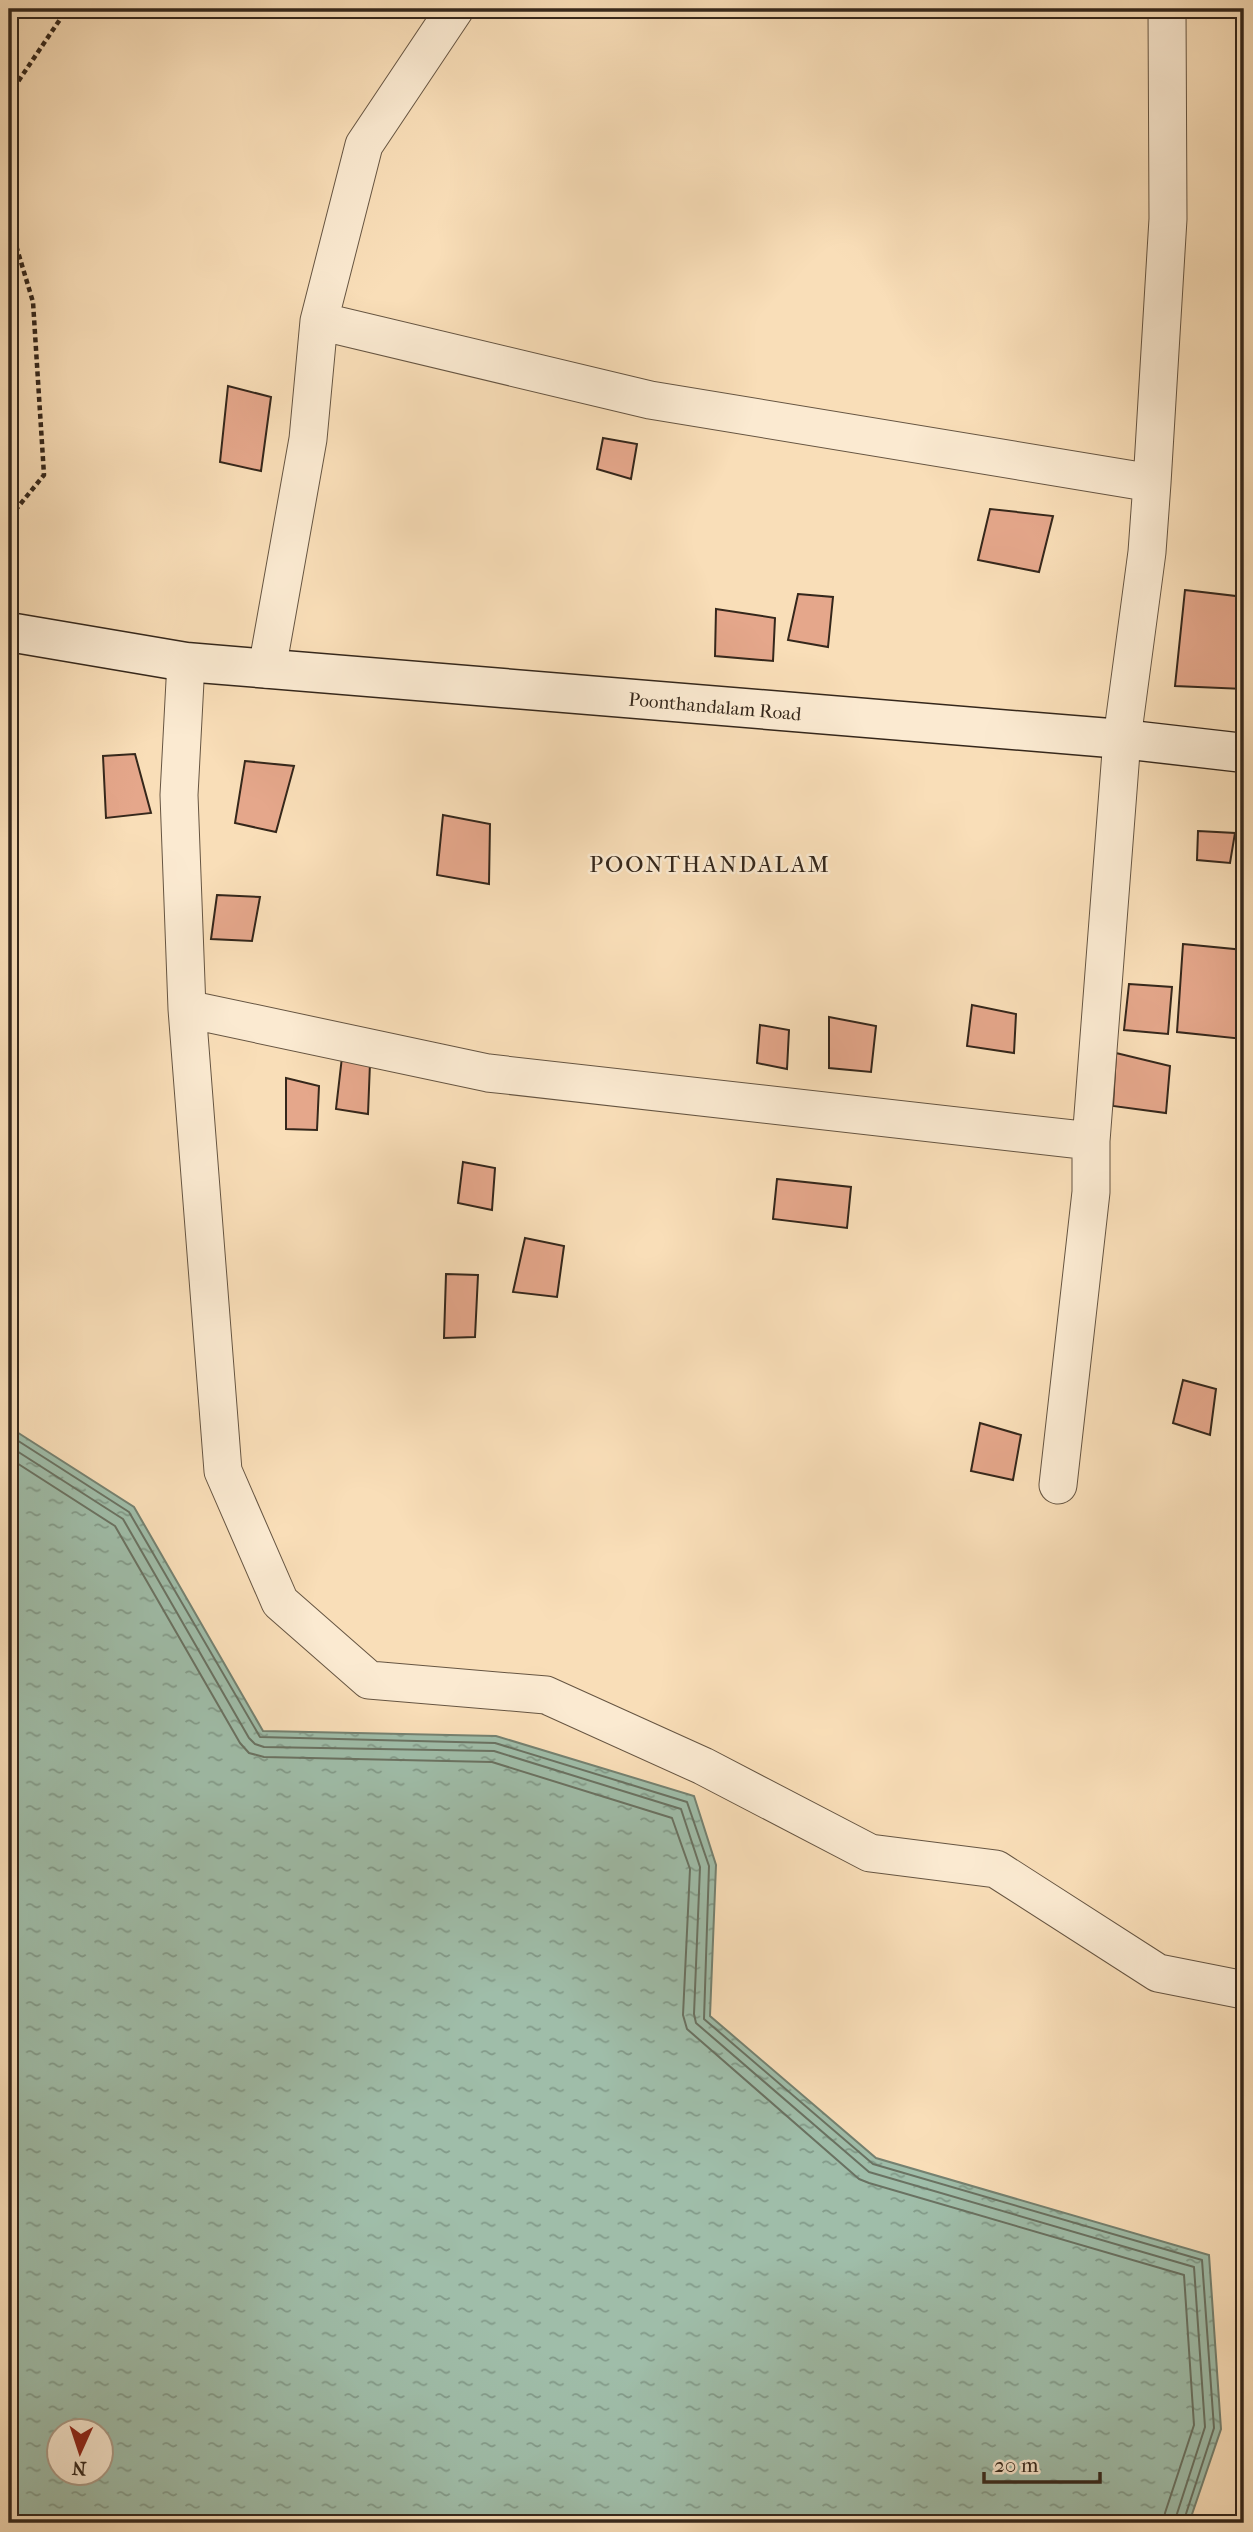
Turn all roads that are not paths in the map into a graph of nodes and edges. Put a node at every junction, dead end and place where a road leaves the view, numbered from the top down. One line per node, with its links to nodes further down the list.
1 (455, 9): 3 (street)
2 (1167, 9): 4 (street)
3 (319, 321): 4 (street); 7 (street)
4 (1152, 483): 8 (street)
5 (9, 632): 6 (street, Poonthandalam Road)
6 (186, 662): 7 (street, Poonthandalam Road); 10 (street)
7 (267, 669): 8 (street, Poonthandalam Road)
8 (1122, 739): 9 (street, Poonthandalam Road); 11 (street)
9 (1244, 753)
10 (187, 1009): 11 (street); 13 (street)
11 (1091, 1141): 12 (street)
12 (1058, 1485)
13 (1244, 1990)

